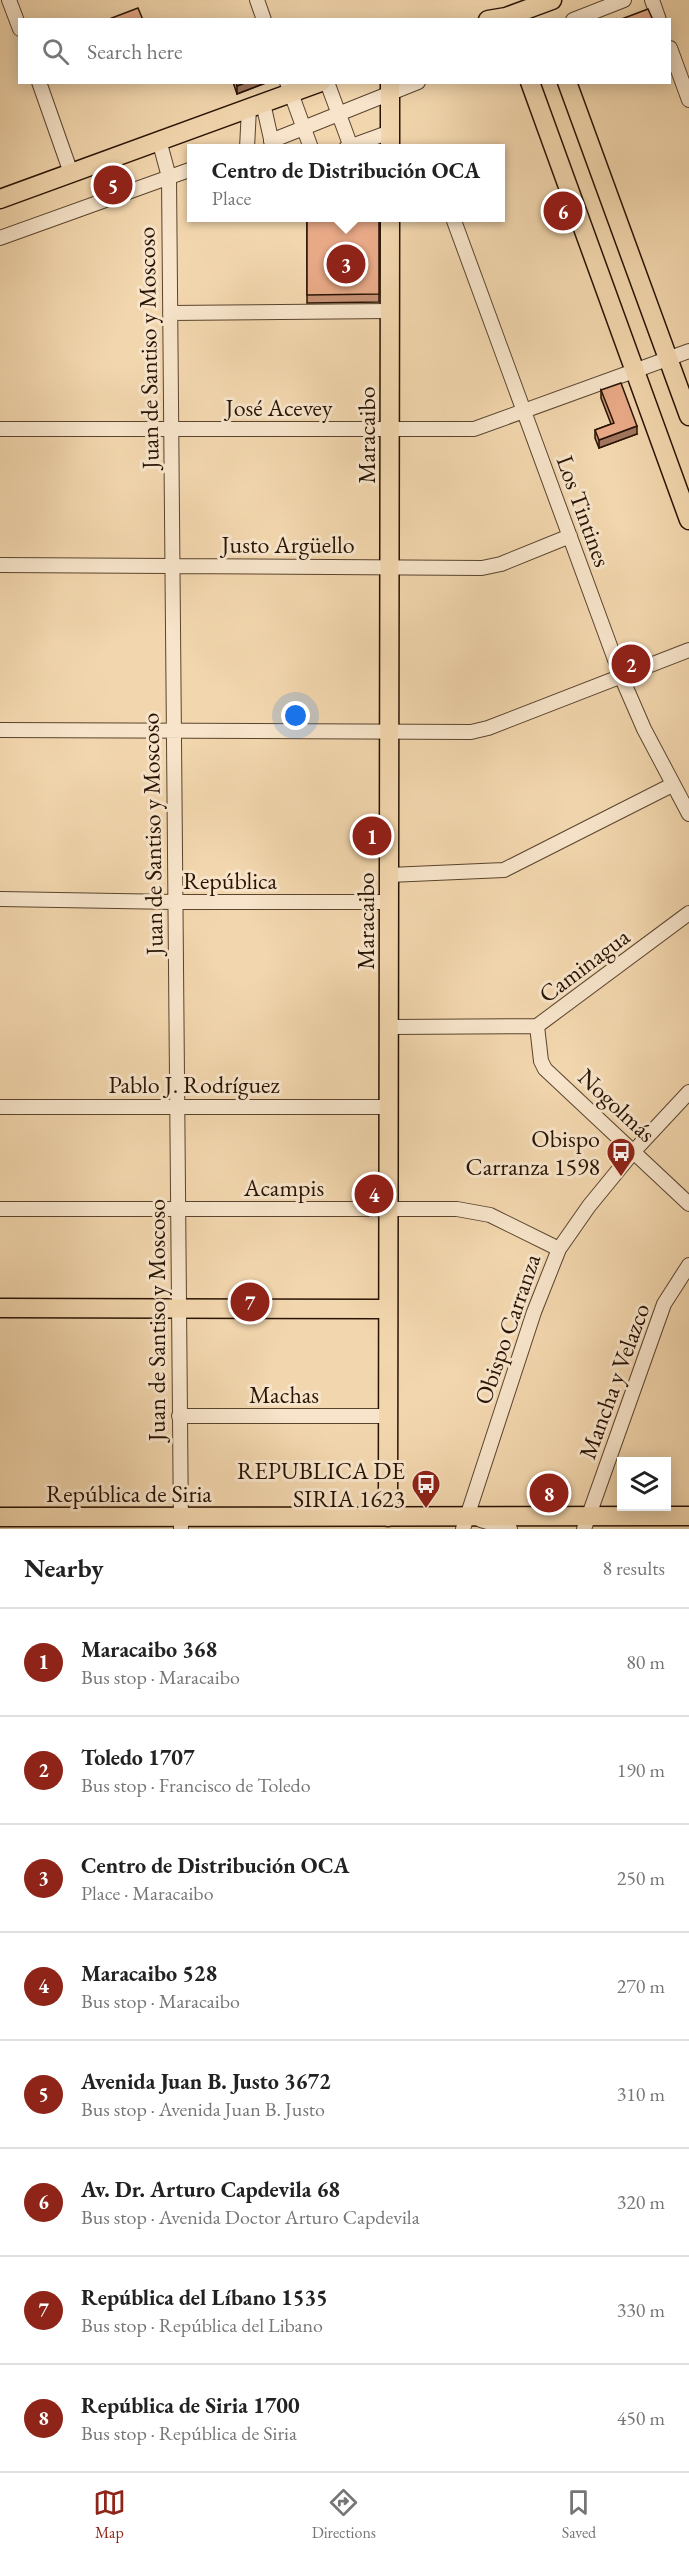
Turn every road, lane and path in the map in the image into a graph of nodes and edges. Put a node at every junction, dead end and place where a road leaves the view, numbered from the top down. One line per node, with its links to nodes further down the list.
1 (9, 0): 11 (street)
2 (257, 0): 8 (street)
3 (552, 0): 6 (main road)
4 (624, 0): 9 (street)
5 (651, 0): 10 (street)
6 (529, 6): 7 (main road)
7 (500, 14)
8 (263, 18)
9 (578, 18)
10 (658, 18)
11 (18, 24)
12 (671, 53): 21 (street)
13 (40, 84): 34 (street)
14 (310, 84): 19 (main road)
15 (328, 84): 23 (street)
16 (409, 84): 20 (street)
17 (531, 84): 44 (main road)
18 (568, 84): 43 (main road)
19 (289, 88): 22 (main road); 24 (street)
20 (390, 88): 23 (street); 26 (main road)
21 (689, 100)
22 (256, 105): 25 (main road); 27 (street); 28 (street)
23 (339, 114): 24 (street); 31 (street)
24 (303, 128): 29 (street); 30 (street)
25 (159, 140): 34 (main road); 35 (street, Juan de Santiso y Moscoso)
26 (390, 140): 32 (street)
27 (248, 144)
28 (272, 144)
29 (274, 144)
30 (309, 144)
31 (347, 144)
32 (369, 144)
33 (187, 171): 35 (street)
34 (71, 172): 36 (main road)
35 (169, 177): 39 (street); 41 (street, Juan de Santiso y Moscoso)
36 (0, 199)
37 (390, 222): 40 (main road, Maracaibo)
38 (454, 222): 45 (street, Los Tintines)
39 (0, 238)
40 (390, 311): 41 (street); 49 (main road, Maracaibo)
41 (170, 313): 48 (street, Juan de Santiso y Moscoso)
42 (689, 351): 43 (street, José Acevey)
43 (668, 358): 44 (street, José Acevey); 46 (main road)
44 (636, 370): 45 (street, José Acevey); 50 (main road)
45 (524, 412): 49 (street, José Acevey); 51 (street, Los Tintines)
46 (689, 416)
47 (0, 429): 48 (street, José Acevey)
48 (171, 429): 49 (street, José Acevey); 53 (street, Juan de Santiso y Moscoso)
49 (390, 429): 54 (main road, Maracaibo)
50 (689, 520)
51 (570, 536): 54 (street, Justo Argüello); 56 (street, Los Tintines)
52 (0, 565): 53 (street, Justo Argüello)
53 (172, 566): 54 (street, Justo Argüello); 58 (street, Juan de Santiso y Moscoso)
54 (389, 567): 59 (main road, Maracaibo)
55 (689, 650): 56 (street)
56 (621, 676): 59 (street); 60 (street, Los Tintines)
57 (0, 730): 58 (street)
58 (174, 732): 59 (street); 64 (street, Juan de Santiso y Moscoso)
59 (389, 732): 62 (main road, Maracaibo)
60 (672, 785): 61 (street, Los Tintines); 62 (street)
61 (689, 814)
62 (389, 874): 65 (main road, Maracaibo)
63 (0, 899): 64 (street, República)
64 (176, 902): 65 (street, República); 71 (street, Juan de Santiso y Moscoso)
65 (389, 902): 68 (main road, Maracaibo)
66 (689, 913): 67 (street, Caminagua)
67 (537, 1026): 68 (street, Caminagua); 73 (street, Nogolmás)
68 (389, 1027): 72 (main road, Maracaibo)
69 (689, 1092): 73 (street, Obispo Carranza)
70 (0, 1107): 71 (street, Pablo J. Rodríguez)
71 (177, 1107): 72 (street, Pablo J. Rodríguez); 76 (street, Juan de Santiso y Moscoso)
72 (389, 1107): 77 (main road, Maracaibo)
73 (634, 1151): 74 (street, Nogolmás); 78 (street, Obispo Carranza)
74 (689, 1204)
75 (0, 1209): 76 (street, Acampis)
76 (178, 1210): 77 (street, Acampis); 81 (street, Juan de Santiso y Moscoso)
77 (388, 1210): 78 (street, Acampis); 82 (main road, Maracaibo)
78 (559, 1250): 88 (street, Obispo Carranza)
79 (689, 1265): 89 (street, Mancha y Velazco)
80 (0, 1308): 81 (main road)
81 (179, 1309): 82 (main road); 83 (street, Juan de Santiso y Moscoso)
82 (388, 1309): 84 (main road, Maracaibo)
83 (179, 1416): 84 (street, Machas); 90 (street, Juan de Santiso y Moscoso)
84 (389, 1416): 87 (main road, Maracaibo)
85 (689, 1516): 89 (main road, República de Siria)
86 (0, 1517): 90 (main road, República de Siria)
87 (388, 1517): 88 (main road, República de Siria); 91 (main road, República de Siria)
88 (465, 1522): 89 (main road, República de Siria); 92 (street)
89 (587, 1522)
90 (181, 1523): 91 (main road, República de Siria)
91 (352, 1523)
92 (510, 1529)

